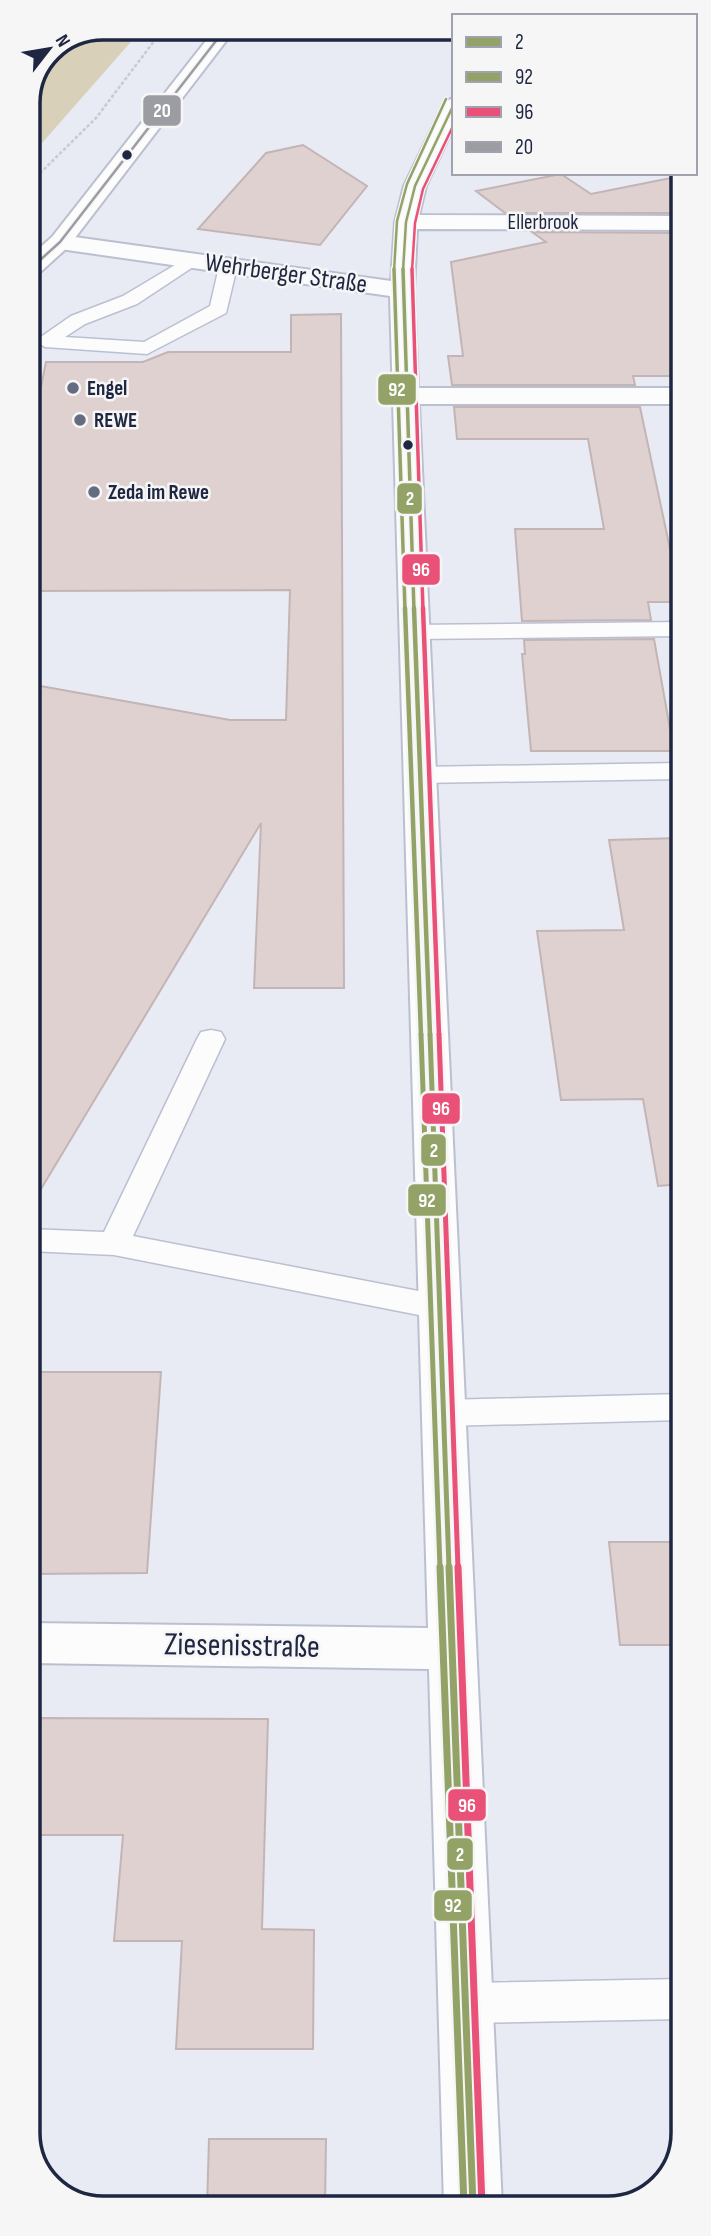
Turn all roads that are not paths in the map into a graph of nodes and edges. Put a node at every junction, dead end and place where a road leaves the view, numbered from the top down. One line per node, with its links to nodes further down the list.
1 (217, 40): 5 (street)
2 (452, 107): 3 (street)
3 (406, 222): 4 (street, Ellerbrook); 9 (street)
4 (671, 223)
5 (60, 242): 6 (street); 7 (street, Wehrberger Straße)
6 (40, 260)
7 (190, 261): 8 (street, Wehrberger Straße); 10 (lane)
8 (228, 267): 9 (street, Wehrberger Straße); 10 (lane)
9 (402, 290): 12 (street, Wehrberger Straße)
10 (45, 341): 11 (lane)
11 (40, 345)
12 (405, 396): 13 (street); 15 (street, Wehrberger Straße)
13 (671, 396)
14 (671, 629): 15 (lane)
15 (412, 632): 17 (street, Wehrberger Straße)
16 (671, 771): 17 (lane)
17 (418, 775): 21 (street, Wehrberger Straße)
18 (211, 1039): 20 (lane)
19 (40, 1241): 20 (lane)
20 (114, 1244): 21 (lane)
21 (439, 1307): 23 (street, Wehrberger Straße)
22 (671, 1407): 23 (lane)
23 (444, 1413): 25 (street, Wehrberger Straße)
24 (40, 1643): 25 (street, Ziesenisstraße)
25 (453, 1648): 27 (street, Wehrberger Straße)
26 (671, 1999): 27 (lane)
27 (466, 2003): 28 (street, Wehrberger Straße)
28 (474, 2196)

